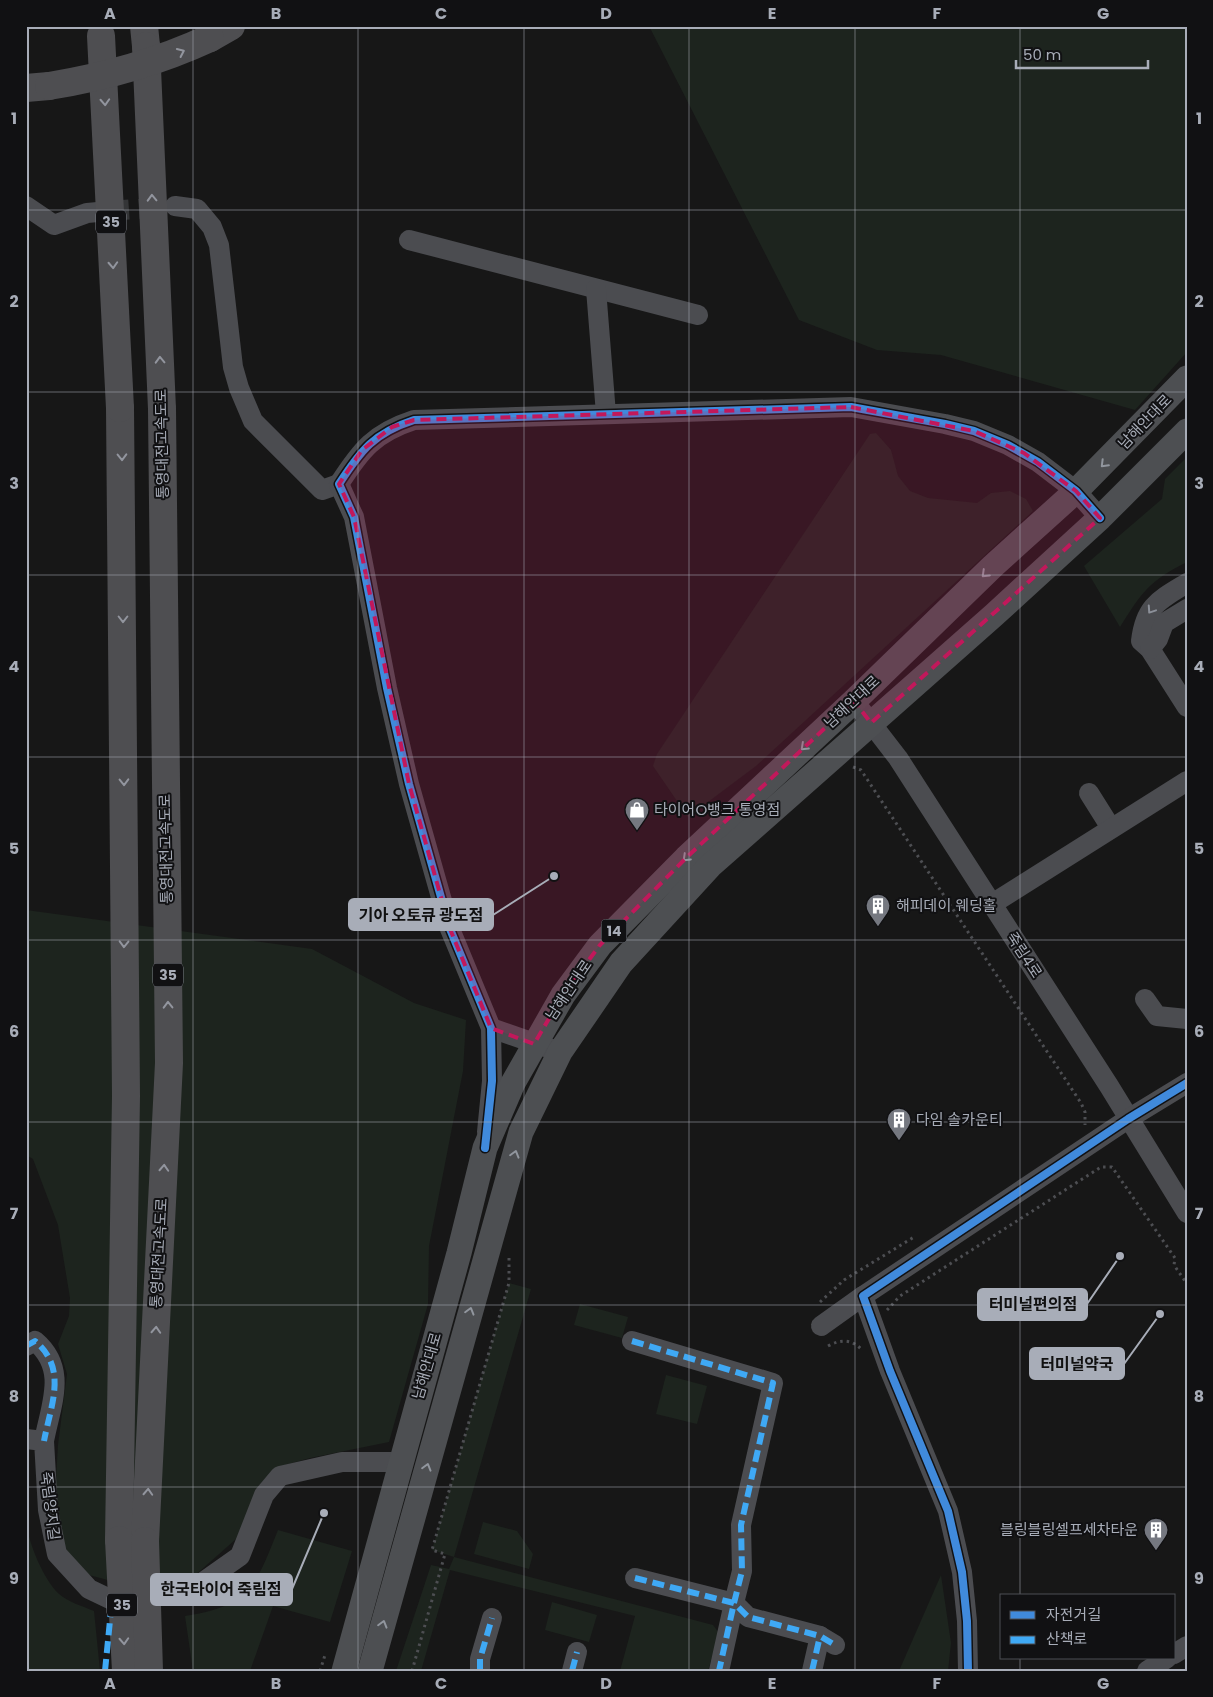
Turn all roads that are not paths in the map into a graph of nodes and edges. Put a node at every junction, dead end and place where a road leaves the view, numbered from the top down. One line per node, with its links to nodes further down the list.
1 (101, 31): 42 (highway, 통영대전고속도로 / 35, one-way to 42, bridge)
2 (221, 32): 4 (highway, one-way to 2, bridge)
3 (145, 36): 42 (highway, 통영대전고속도로 / 35, one-way to 3, bridge)
4 (38, 87)
5 (26, 206): 7 (street)
6 (175, 206): 14 (street)
7 (109, 211)
8 (409, 240): 9 (street)
9 (596, 289): 10 (street); 12 (street)
10 (698, 315)
11 (1187, 378): 15 (main road, 남해안대로 / 14, one-way to 15)
12 (606, 414): 14 (street); 15 (street)
13 (1187, 431): 16 (main road, 남해안대로 / 14)
14 (339, 484): 29 (street)
15 (1076, 491): 16 (street); 20 (main road, 남해안대로 / 14, one-way to 20)
16 (1100, 518): 22 (main road, 남해안대로 / 14)
17 (1187, 583): 19 (street, one-way to 19)
18 (1187, 609): 19 (street)
19 (1150, 649): 21 (street)
20 (854, 701): 22 (street, 죽림4로); 30 (main road, 남해안대로 / 14, one-way to 30)
21 (1187, 707)
22 (872, 723): 26 (street, 죽림4로); 31 (main road, 남해안대로 / 14)
23 (1187, 781): 25 (street)
24 (1089, 792): 25 (street)
25 (1111, 828): 26 (street)
26 (992, 904): 33 (street, 죽림4로)
27 (1145, 999): 28 (street)
28 (1187, 1019)
29 (491, 1028): 30 (street); 34 (street)
30 (534, 1044): 31 (street); 34 (main road, 남해안대로 / 14)
31 (560, 1052): 52 (main road, 남해안대로 / 14, one-way to 31)
32 (1187, 1083): 33 (street)
33 (1128, 1119): 35 (street, 죽림4로); 36 (street)
34 (485, 1148): 41 (main road, 남해안대로 / 14)
35 (1187, 1213)
36 (864, 1296): 37 (street); 56 (street)
37 (821, 1326)
38 (632, 1341): 44 (street)
39 (26, 1346): 40 (street, 죽림양지길)
40 (35, 1440): 41 (street, 죽림양지길)
41 (400, 1462): 51 (main road, 남해안대로 / 14)
42 (132, 1540): 49 (highway, 통영대전고속도로 / 35, one-way to 49, bridge); 50 (highway, 통영대전고속도로 / 35, bridge)
43 (635, 1578): 44 (street)
44 (734, 1603): 54 (street); 55 (street)
45 (492, 1618): 53 (street)
46 (1187, 1646): 47 (street)
47 (1176, 1653)
48 (1164, 1660): 57 (street)
49 (126, 1671)
50 (149, 1671)
51 (344, 1671)
52 (370, 1671)
53 (480, 1671)
54 (719, 1671)
55 (812, 1671)
56 (968, 1671)
57 (1147, 1671)

